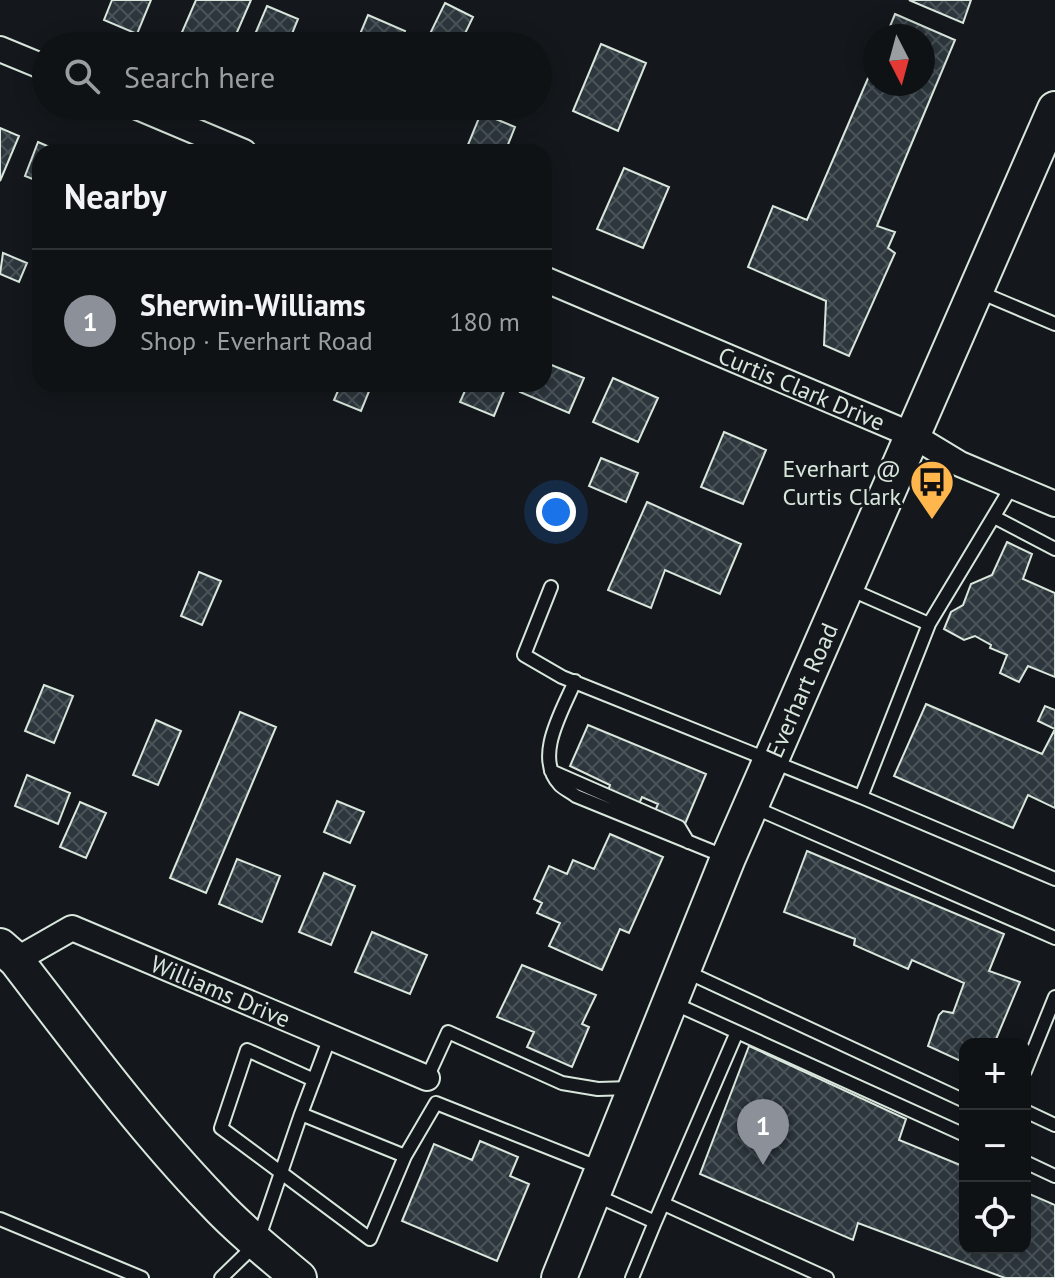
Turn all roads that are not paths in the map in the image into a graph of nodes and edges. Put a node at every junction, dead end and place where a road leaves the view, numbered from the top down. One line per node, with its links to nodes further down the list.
1 (0, 49): 2 (street)
2 (32, 62)
3 (1055, 109): 7 (main road, Everhart Road)
4 (168, 120): 5 (street)
5 (225, 144)
6 (552, 282): 9 (street, Curtis Clark Drive)
7 (975, 290): 8 (lane); 9 (main road, Everhart Road)
8 (1055, 324)
9 (912, 435): 10 (street, Curtis Clark Drive); 15 (main road, Everhart Road)
10 (1012, 486): 11 (street, Curtis Clark Drive); 12 (lane)
11 (1055, 504)
12 (994, 517): 13 (lane); 16 (lane)
13 (1055, 549)
14 (551, 587): 17 (lane)
15 (847, 587): 16 (lane); 18 (main road, Everhart Road)
16 (929, 624): 19 (lane)
17 (575, 681): 18 (lane); 21 (lane)
18 (773, 760): 19 (lane); 20 (main road, Everhart Road)
19 (861, 797): 22 (lane)
20 (752, 807): 21 (main road, Everhart Road); 23 (lane)
21 (728, 858): 25 (main road, Everhart Road)
22 (1055, 879)
23 (1055, 938)
24 (8, 953): 29 (street, Williams Drive); 47 (main road, Williams Drive)
25 (683, 970): 27 (main road, Everhart Road); 34 (lane)
26 (1055, 997): 30 (lane)
27 (670, 1001): 28 (lane); 33 (main road, Everhart Road)
28 (737, 1032): 38 (lane); 44 (lane)
29 (330, 1037): 31 (street, Williams Drive); 32 (lane)
30 (1031, 1056)
31 (427, 1078): 33 (lane)
32 (314, 1080): 35 (lane); 41 (lane)
33 (635, 1088): 43 (main road, Everhart Road)
34 (959, 1098)
35 (301, 1114): 39 (lane); 41 (lane)
36 (1031, 1114): 37 (lane)
37 (1055, 1125)
38 (959, 1132)
39 (405, 1156): 41 (lane); 43 (lane)
40 (1031, 1165): 42 (lane)
41 (281, 1175): 47 (lane)
42 (1055, 1176)
43 (598, 1182): 46 (lane); 51 (main road, Everhart Road)
44 (664, 1204): 46 (lane); 53 (lane)
45 (0, 1219): 48 (lane)
46 (655, 1222): 52 (lane)
47 (257, 1243): 49 (lane); 50 (main road, Williams Drive)
48 (142, 1278)
49 (221, 1278)
50 (299, 1278)
51 (559, 1278)
52 (632, 1278)
53 (827, 1278)

